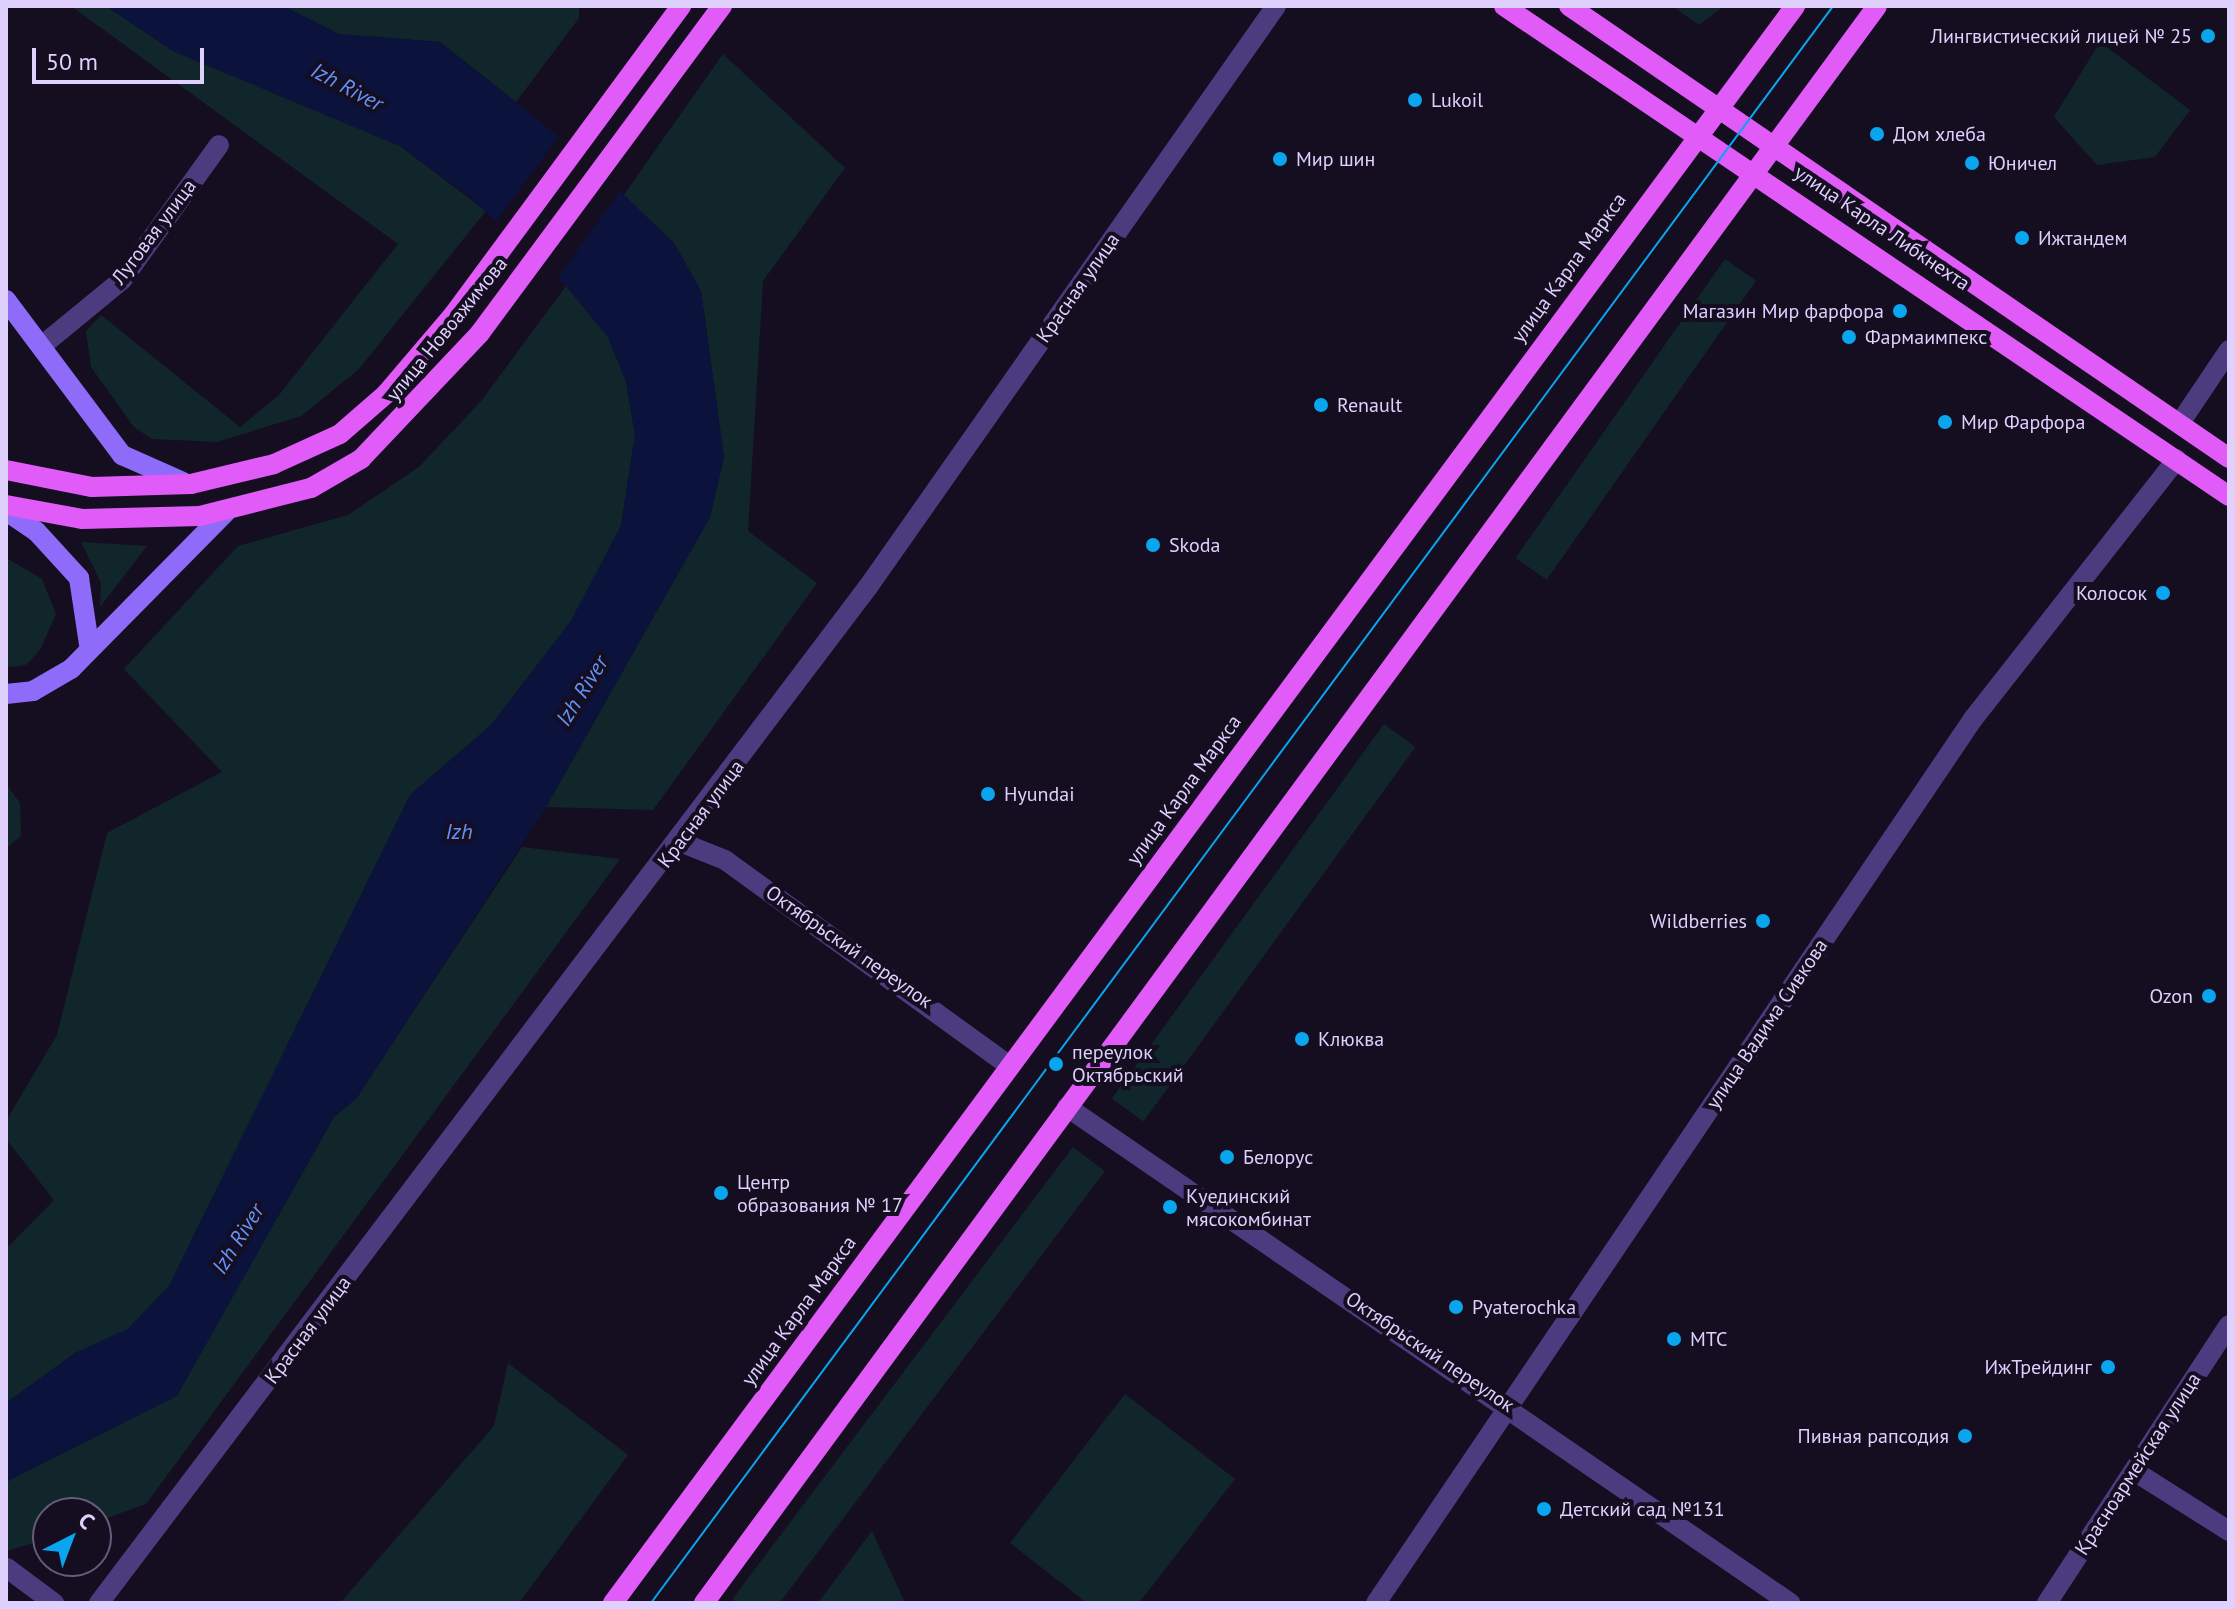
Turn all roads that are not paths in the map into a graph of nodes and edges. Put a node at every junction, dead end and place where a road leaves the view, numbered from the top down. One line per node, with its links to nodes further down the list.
1 (681, 6): 20 (main road, улица Новоажимова)
2 (722, 6): 24 (main road, улица Новоажимова)
3 (1276, 6): 27 (street, Красная улица)
4 (1504, 6): 9 (main road, улица Карла Либкнехта)
5 (1569, 6): 8 (main road, улица Карла Либкнехта)
6 (1795, 6): 8 (main road, улица Карла Маркса)
7 (1877, 6): 11 (main road)
8 (1716, 110): 9 (main road, улица Карла Маркса); 11 (main road, улица Карла Либкнехта)
9 (1694, 140): 12 (main road, улица Карла Либкнехта); 28 (main road, улица Карла Маркса)
10 (219, 145): 14 (street, Луговая улица)
11 (1772, 146): 12 (main road); 16 (main road, улица Карла Либкнехта)
12 (1753, 171): 18 (main road, улица Карла Либкнехта); 29 (main road)
13 (6, 300): 14 (main road)
14 (44, 344): 20 (main road)
15 (2229, 350): 16 (street)
16 (2180, 423): 17 (main road, улица Карла Либкнехта)
17 (2229, 458)
18 (2177, 459): 21 (main road, улица Карла Либкнехта); 31 (street, улица Вадима Сивкова)
19 (6, 470): 20 (main road, улица Новоажимова)
20 (191, 484)
21 (2229, 496)
22 (6, 505): 24 (main road, улица Новоажимова)
23 (6, 511): 25 (main road)
24 (226, 512): 25 (main road)
25 (89, 644): 26 (main road)
26 (6, 694)
27 (680, 842): 28 (street, Октябрьский переулок); 36 (street, Красная улица)
28 (1010, 1066): 37 (main road, улица Карла Маркса)
29 (1067, 1107): 31 (street, Октябрьский переулок); 38 (main road)
30 (2229, 1325): 32 (street, Красноармейская улица)
31 (1509, 1407): 39 (street, улица Вадима Сивкова); 40 (street, Октябрьский переулок)
32 (2134, 1471): 33 (street); 41 (street, Красноармейская улица)
33 (2229, 1531)
34 (7, 1568): 35 (street)
35 (54, 1603)
36 (99, 1603)
37 (613, 1603)
38 (704, 1603)
39 (1376, 1603)
40 (1790, 1603)
41 (2047, 1603)

